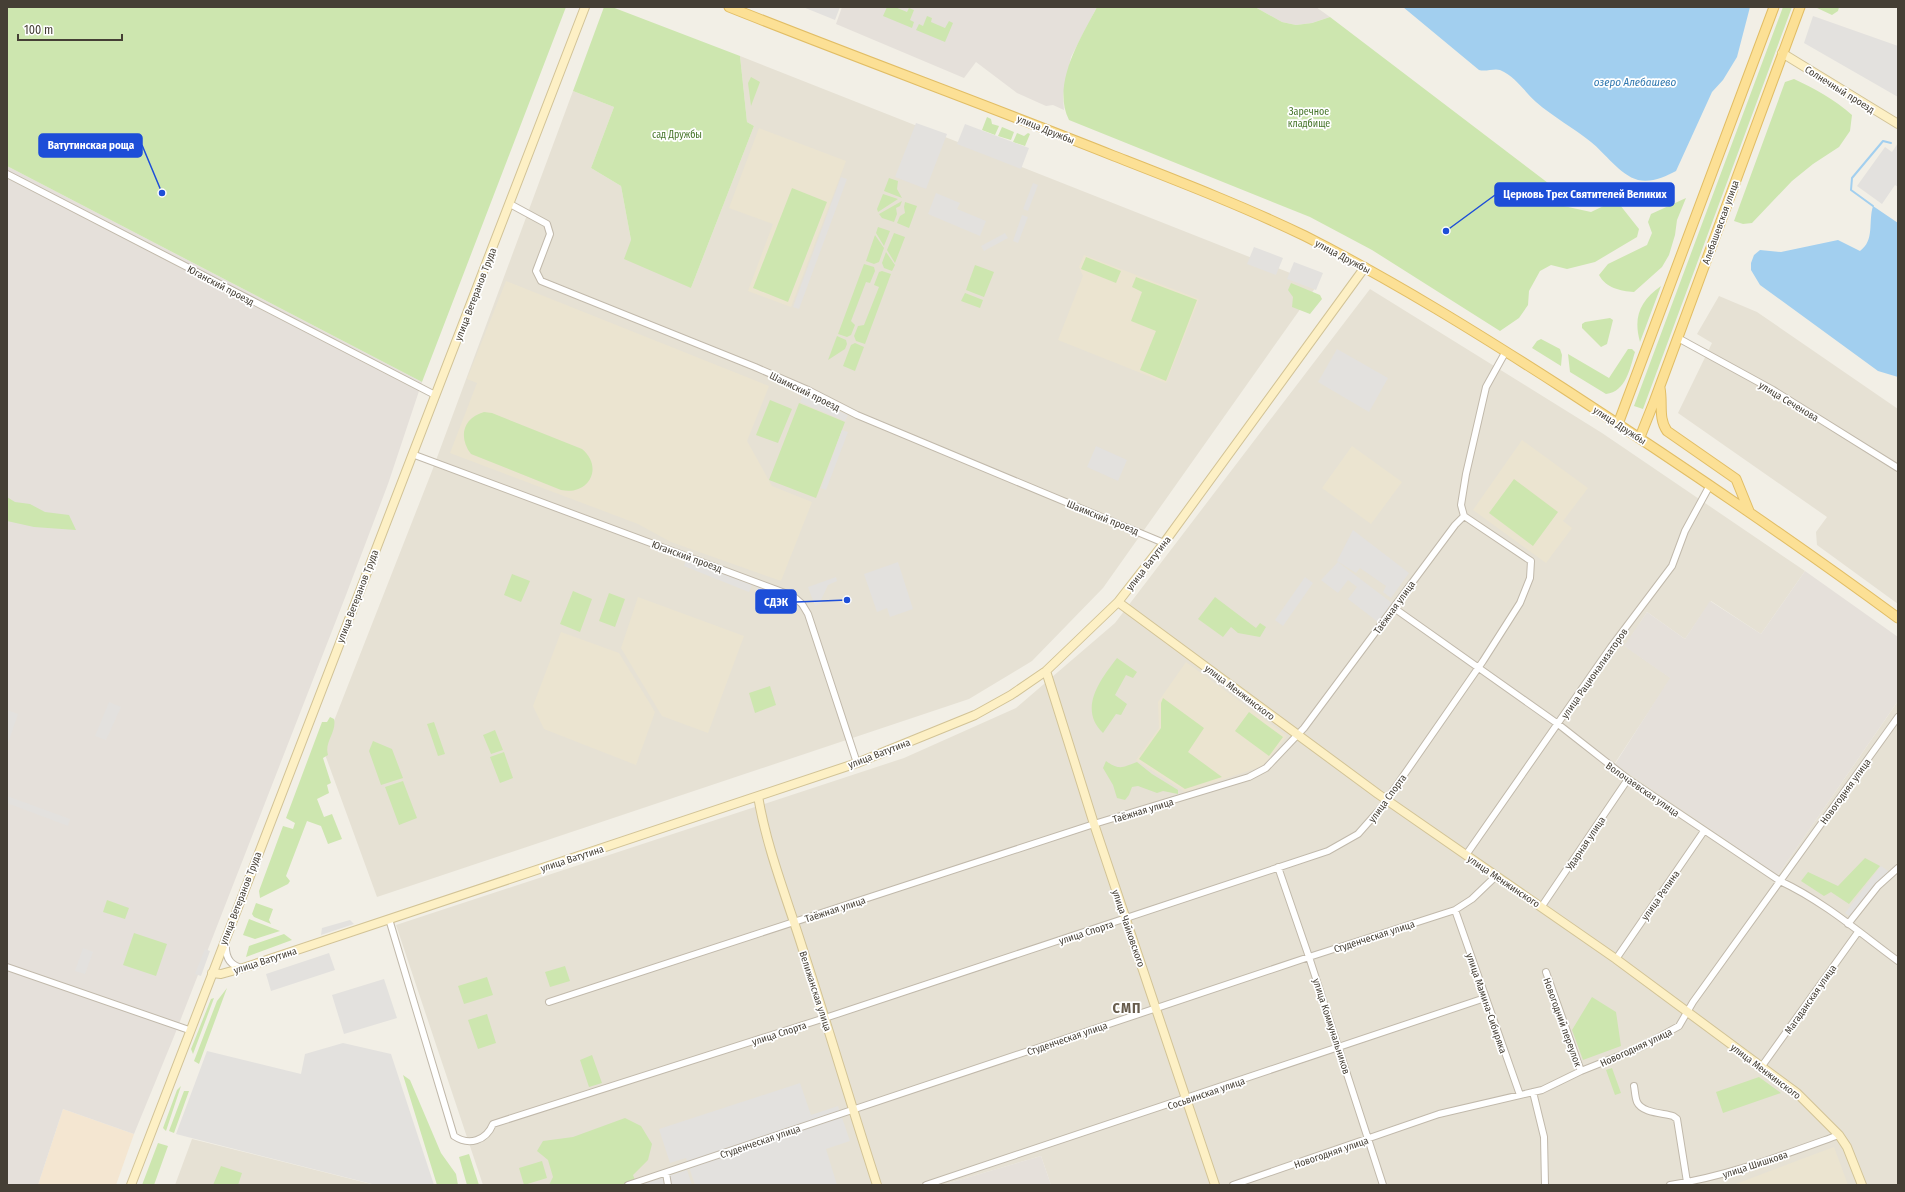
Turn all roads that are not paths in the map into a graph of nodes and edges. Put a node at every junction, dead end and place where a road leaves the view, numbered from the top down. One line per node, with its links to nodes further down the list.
1 (585, 7): 8 (main road, улица Ветеранов Труда)
2 (729, 7): 9 (main road, улица Дружбы)
3 (1774, 7): 14 (main road)
4 (1800, 7): 5 (main road, Алебашевская улица)
5 (1782, 54): 6 (main road, Солнечный проезд); 10 (main road, Алебашевская улица)
6 (1898, 124)
7 (7, 174): 13 (street, Юганский проезд)
8 (510, 204): 13 (main road, улица Ветеранов Труда); 21 (street, Шаимский проезд)
9 (1365, 267): 11 (main road, улица Дружбы); 21 (main road, улица Ватутина)
10 (1678, 338): 12 (main road, Алебашевская улица); 17 (street, улица Сеченова)
11 (1506, 351): 14 (main road, улица Дружбы); 20 (street)
12 (1660, 387): 15 (main road, Алебашевская улица); 19 (main road)
13 (435, 395): 16 (main road, улица Ветеранов Труда)
14 (1618, 424): 15 (main road, улица Дружбы)
15 (1640, 437): 18 (main road, улица Дружбы)
16 (412, 454): 30 (street, Юганский проезд); 48 (main road, улица Ветеранов Труда)
17 (1898, 468)
18 (1710, 485): 19 (main road, улица Дружбы); 28 (street, улица Рационализаторов)
19 (1749, 511): 24 (main road, улица Дружбы)
20 (1464, 516): 23 (street, Таёжная улица); 25 (street, улица Спорта)
21 (1164, 543): 22 (main road, улица Ватутина)
22 (1118, 602): 26 (main road, улица Ватутина); 29 (main road, улица Менжинского)
23 (1394, 608): 25 (street, Волочаевская улица); 29 (street, Таёжная улица)
24 (1898, 618)
25 (1478, 667): 28 (street, Волочаевская улица); 33 (street, улица Спорта)
26 (1046, 671): 30 (main road, улица Ватутина); 34 (main road, улица Чайковского)
27 (1898, 717): 40 (street, Новогодняя улица)
28 (1558, 724): 31 (street, Волочаевская улица); 36 (street, улица Рационализаторов)
29 (1298, 734): 33 (main road, улица Менжинского); 34 (street, Таёжная улица)
30 (857, 763): 32 (main road, улица Ватутина)
31 (1628, 779): 35 (street, Волочаевская улица); 41 (street, Ударная улица)
32 (758, 796): 43 (main road, улица Ватутина); 45 (main road, Велижанская улица)
33 (1387, 800): 36 (main road, улица Менжинского); 37 (street, улица Спорта)
34 (1094, 824): 44 (main road, улица Чайковского); 45 (street, Таёжная улица)
35 (1704, 831): 40 (street, Волочаевская улица); 50 (street, улица Репина)
36 (1466, 855): 39 (main road, улица Менжинского)
37 (1278, 867): 44 (street, улица Спорта); 49 (street, улица Коммунальников)
38 (1898, 868): 46 (street)
39 (1496, 876): 41 (main road, улица Менжинского); 42 (street, Студенческая улица)
40 (1780, 881): 46 (street, Волочаевская улица); 59 (street, Новогодняя улица)
41 (1542, 906): 50 (main road, улица Менжинского)
42 (1455, 910): 49 (street, Студенческая улица); 56 (street, улица Мамина-Сибиряка)
43 (389, 919): 53 (main road, улица Ватутина); 60 (street, улица Спорта)
44 (1126, 919): 58 (main road, улица Чайковского); 60 (street, улица Спорта)
45 (794, 922): 57 (street, Таёжная улица); 60 (main road, Велижанская улица)
46 (1848, 924): 47 (street, Волочаевская улица)
47 (1858, 932): 51 (street, Волочаевская улица); 63 (street, Магаданская улица)
48 (227, 933): 53 (street); 55 (main road, улица Ветеранов Труда)
49 (1310, 957): 58 (street, Студенческая улица); 62 (street, улица Коммунальников)
50 (1616, 959): 59 (main road, улица Менжинского)
51 (1898, 961)
52 (7, 967): 61 (street)
53 (243, 968): 55 (main road, улица Ватутина)
54 (1546, 972): 64 (street, Новогодний переулок)
55 (212, 973): 61 (main road, улица Ветеранов Труда)
56 (1485, 998): 62 (street, Сосьвинская улица); 67 (street, улица Мамина-Сибиряка)
57 (550, 1002)
58 (1156, 1008): 68 (main road, улица Чайковского); 69 (street, Студенческая улица)
59 (1687, 1012): 63 (main road, улица Менжинского); 64 (street, Новогодняя улица)
60 (825, 1018): 69 (main road, Велижанская улица)
61 (189, 1030): 74 (main road, улица Ветеранов Труда)
62 (1339, 1048): 68 (street, Сосьвинская улица); 71 (street, улица Коммунальников)
63 (1762, 1066): 70 (main road, улица Менжинского)
64 (1582, 1071): 66 (street, Новогодняя улица)
65 (1634, 1086): 73 (street)
66 (1533, 1092): 67 (street, Новогодняя улица); 82 (street)
67 (1520, 1095): 71 (street, Новогодняя улица)
68 (1186, 1099): 78 (street, Сосьвинская улица); 79 (main road, улица Чайковского)
69 (853, 1110): 72 (street, Студенческая улица); 77 (main road, Велижанская улица)
70 (1839, 1135): 73 (street, улица Шишкова); 84 (main road, улица Менжинского)
71 (1368, 1139): 80 (street, Новогодняя улица); 81 (street, улица Коммунальников)
72 (666, 1173): 75 (street, Студенческая улица); 76 (street)
73 (1687, 1182): 83 (street, улица Шишкова)
74 (131, 1185)
75 (628, 1185)
76 (668, 1185)
77 (876, 1185)
78 (926, 1185)
79 (1215, 1185)
80 (1233, 1185)
81 (1383, 1185)
82 (1545, 1185)
83 (1670, 1185)
84 (1862, 1185)

